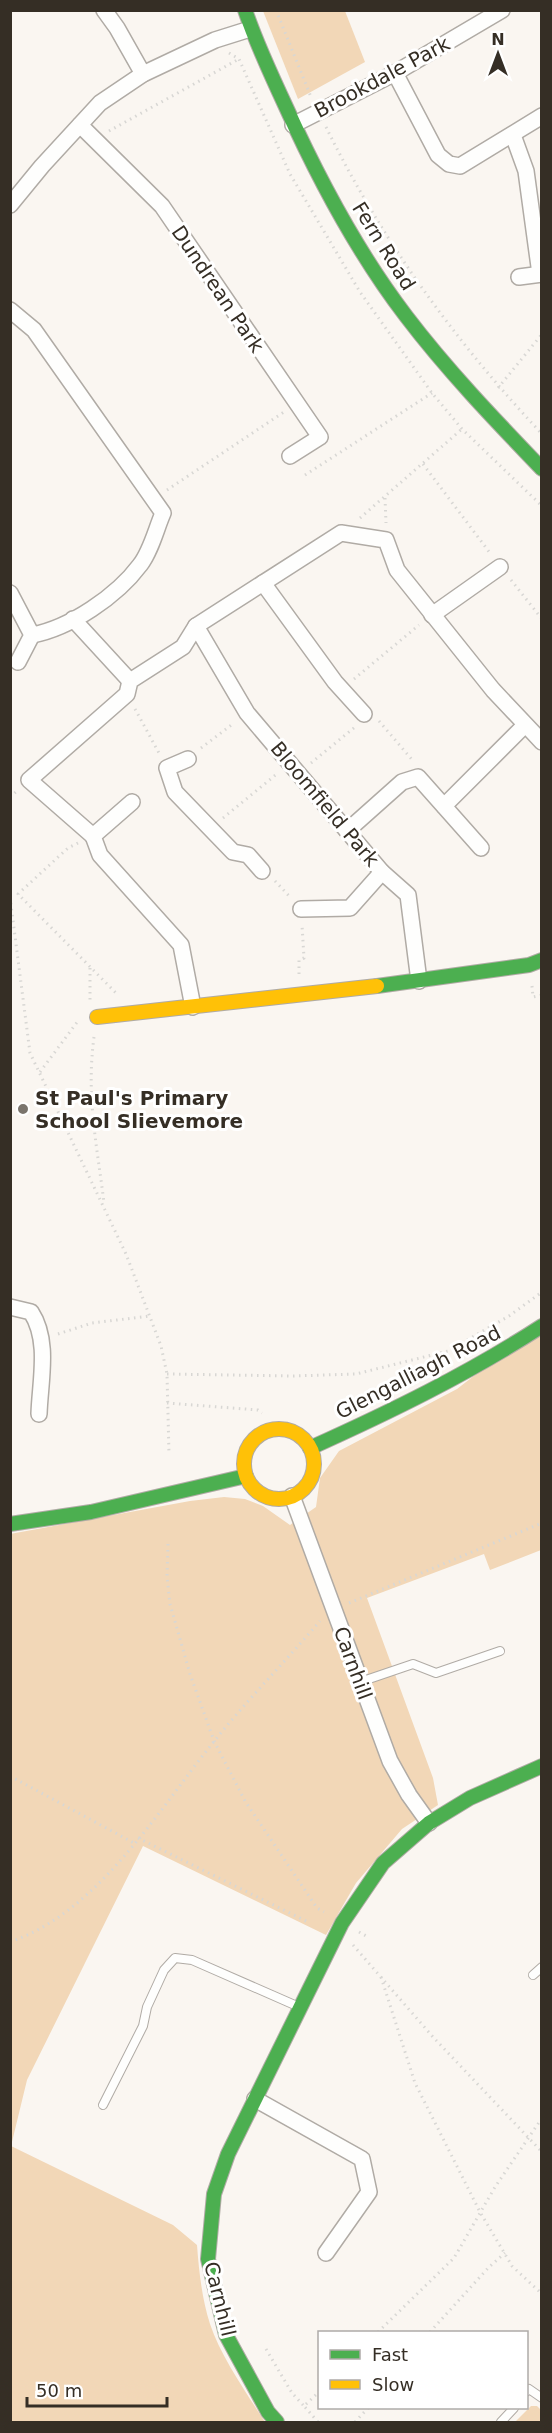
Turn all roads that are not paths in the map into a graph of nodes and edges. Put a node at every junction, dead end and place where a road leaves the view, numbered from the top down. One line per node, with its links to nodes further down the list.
1 (104, 10): 6 (street)
2 (244, 10): 4 (street, Fern Road)
3 (502, 10): 5 (street, Brookdale Park)
4 (250, 29): 6 (street); 9 (street, Fern Road)
5 (395, 73): 9 (street, Brookdale Park); 10 (street)
6 (143, 74): 8 (street)
7 (542, 116): 10 (street)
8 (80, 125): 11 (street); 15 (street, Dundrean Park)
9 (293, 125): 16 (street, Fern Road)
10 (513, 135): 12 (street)
11 (10, 205)
12 (541, 274): 13 (street)
13 (519, 277)
14 (10, 310): 21 (street)
15 (290, 456)
16 (542, 469)
17 (500, 567): 20 (street)
18 (263, 583): 20 (street); 22 (street); 26 (street)
19 (10, 593): 23 (street)
20 (432, 615): 27 (street)
21 (73, 619): 23 (street); 25 (street)
22 (199, 631): 25 (street); 31 (street, Bloomfield Park)
23 (32, 635): 24 (street)
24 (18, 662)
25 (128, 688): 32 (street)
26 (364, 714)
27 (536, 733): 30 (street)
28 (188, 759): 34 (street)
29 (132, 802): 32 (street)
30 (444, 806): 31 (street); 33 (street)
31 (347, 831): 35 (street, Bloomfield Park)
32 (93, 836): 39 (street)
33 (481, 848)
34 (262, 871)
35 (382, 872): 36 (street); 38 (street, Bloomfield Park)
36 (302, 909)
37 (542, 960): 38 (street)
38 (419, 981): 39 (street)
39 (193, 1007): 40 (street)
40 (97, 1017)
41 (10, 1307): 43 (street)
42 (542, 1326): 44 (street, Glengalliagh Road)
43 (39, 1414)
44 (310, 1448): 45 (street); 46 (street)
45 (246, 1476): 46 (street); 47 (street)
46 (292, 1496): 49 (street, Carnhill)
47 (10, 1524)
48 (500, 1651): 49 (lane)
49 (360, 1682): 51 (street, Carnhill)
50 (542, 1766): 51 (street, Carnhill)
51 (429, 1823): 54 (street, Carnhill)
52 (542, 1967): 53 (lane)
53 (533, 1975)
54 (298, 2007): 55 (street, Carnhill); 56 (lane)
55 (255, 2100): 57 (street); 61 (street, Carnhill)
56 (103, 2105)
57 (326, 2253)
58 (528, 2390): 59 (lane)
59 (542, 2398)
60 (513, 2409): 62 (lane)
61 (277, 2422)
62 (501, 2422)

